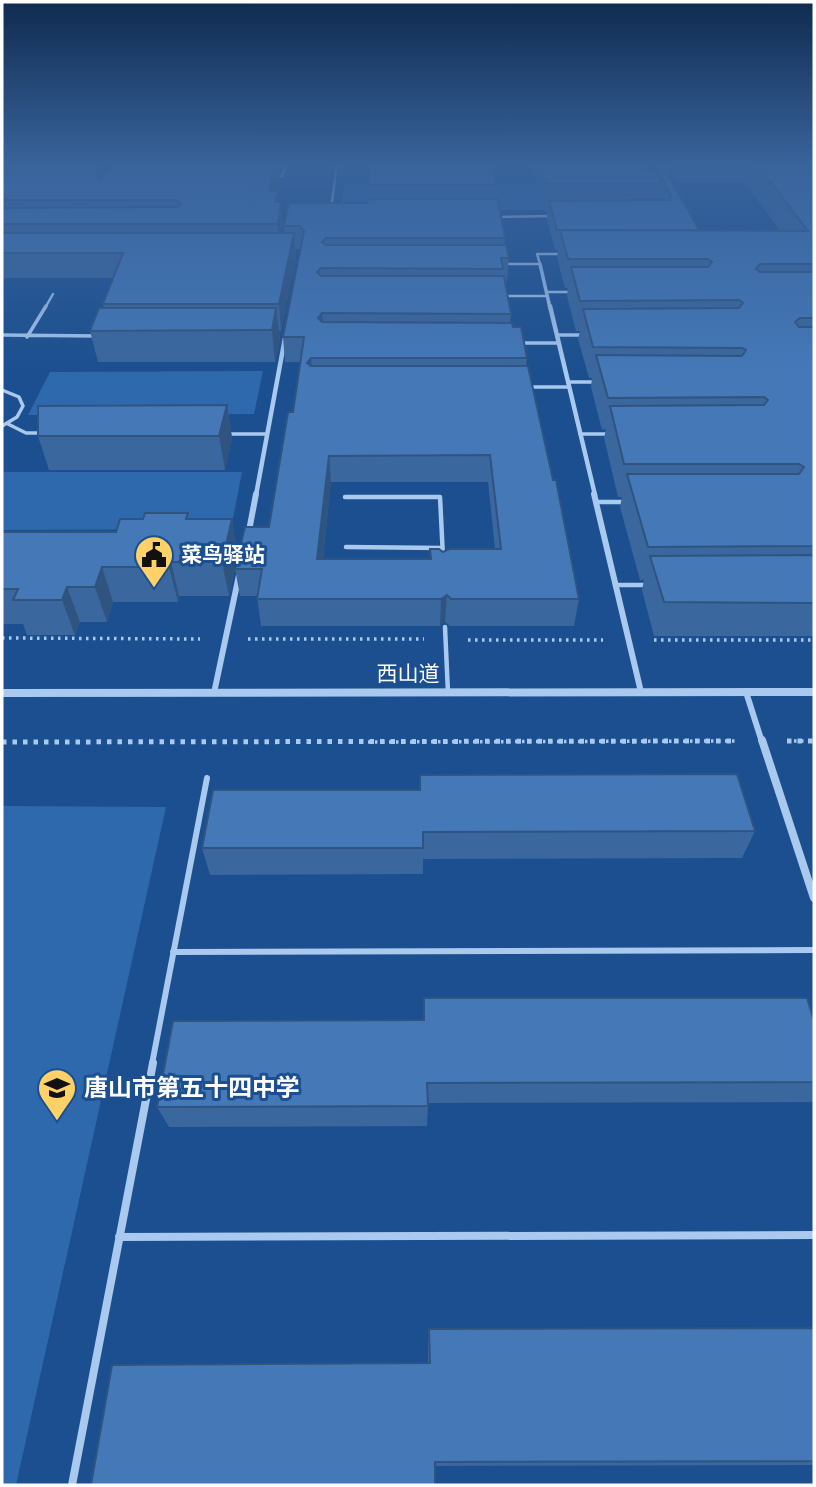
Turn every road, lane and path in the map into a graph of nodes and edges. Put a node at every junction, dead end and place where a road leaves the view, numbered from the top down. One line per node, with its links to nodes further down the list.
1 (564, 254): 3 (lane)
2 (500, 264): 3 (lane)
3 (540, 264): 6 (street)
4 (573, 292): 6 (lane)
5 (53, 294): 14 (lane)
6 (547, 294): 7 (lane); 11 (street)
7 (495, 296)
8 (2, 335): 14 (lane)
9 (272, 335): 10 (lane)
10 (286, 335): 25 (street)
11 (557, 335): 12 (lane); 16 (street)
12 (597, 335)
13 (109, 336): 14 (lane)
14 (27, 337)
15 (517, 343): 16 (lane)
16 (559, 343): 18 (street)
17 (609, 382): 18 (lane)
18 (568, 384): 19 (lane); 26 (street)
19 (515, 387)
20 (2, 390): 21 (lane)
21 (8, 424): 22 (lane); 23 (lane)
22 (2, 426)
23 (53, 433)
24 (214, 434): 25 (lane)
25 (267, 434): 32 (street)
26 (580, 434): 27 (lane); 29 (street)
27 (620, 434)
28 (345, 497): 35 (lane)
29 (597, 502): 30 (lane); 39 (street)
30 (638, 502)
31 (235, 535): 32 (lane)
32 (248, 535): 34 (street)
33 (346, 547): 35 (lane)
34 (246, 548)
35 (442, 548): 36 (lane)
36 (443, 561)
37 (240, 574): 42 (street)
38 (656, 584): 39 (lane)
39 (616, 585): 44 (street)
40 (445, 627): 43 (lane)
41 (2, 638): 42 (path)
42 (225, 639): 43 (path); 50 (street)
43 (446, 639): 44 (path); 51 (lane)
44 (629, 640): 45 (path); 46 (street)
45 (814, 640)
46 (641, 692): 47 (street, 西山道); 51 (street, 西山道)
47 (746, 692): 48 (street, 西山道); 52 (street)
48 (814, 692)
49 (2, 693): 50 (street, 西山道)
50 (214, 693): 51 (street, 西山道)
51 (448, 693)
52 (764, 741): 53 (path); 54 (path); 56 (street)
53 (814, 741)
54 (2, 742)
55 (207, 778): 58 (lane)
56 (814, 898)
57 (814, 950): 58 (lane)
58 (173, 952): 60 (lane)
59 (814, 1235): 60 (lane)
60 (119, 1237): 61 (lane)
61 (72, 1485)

